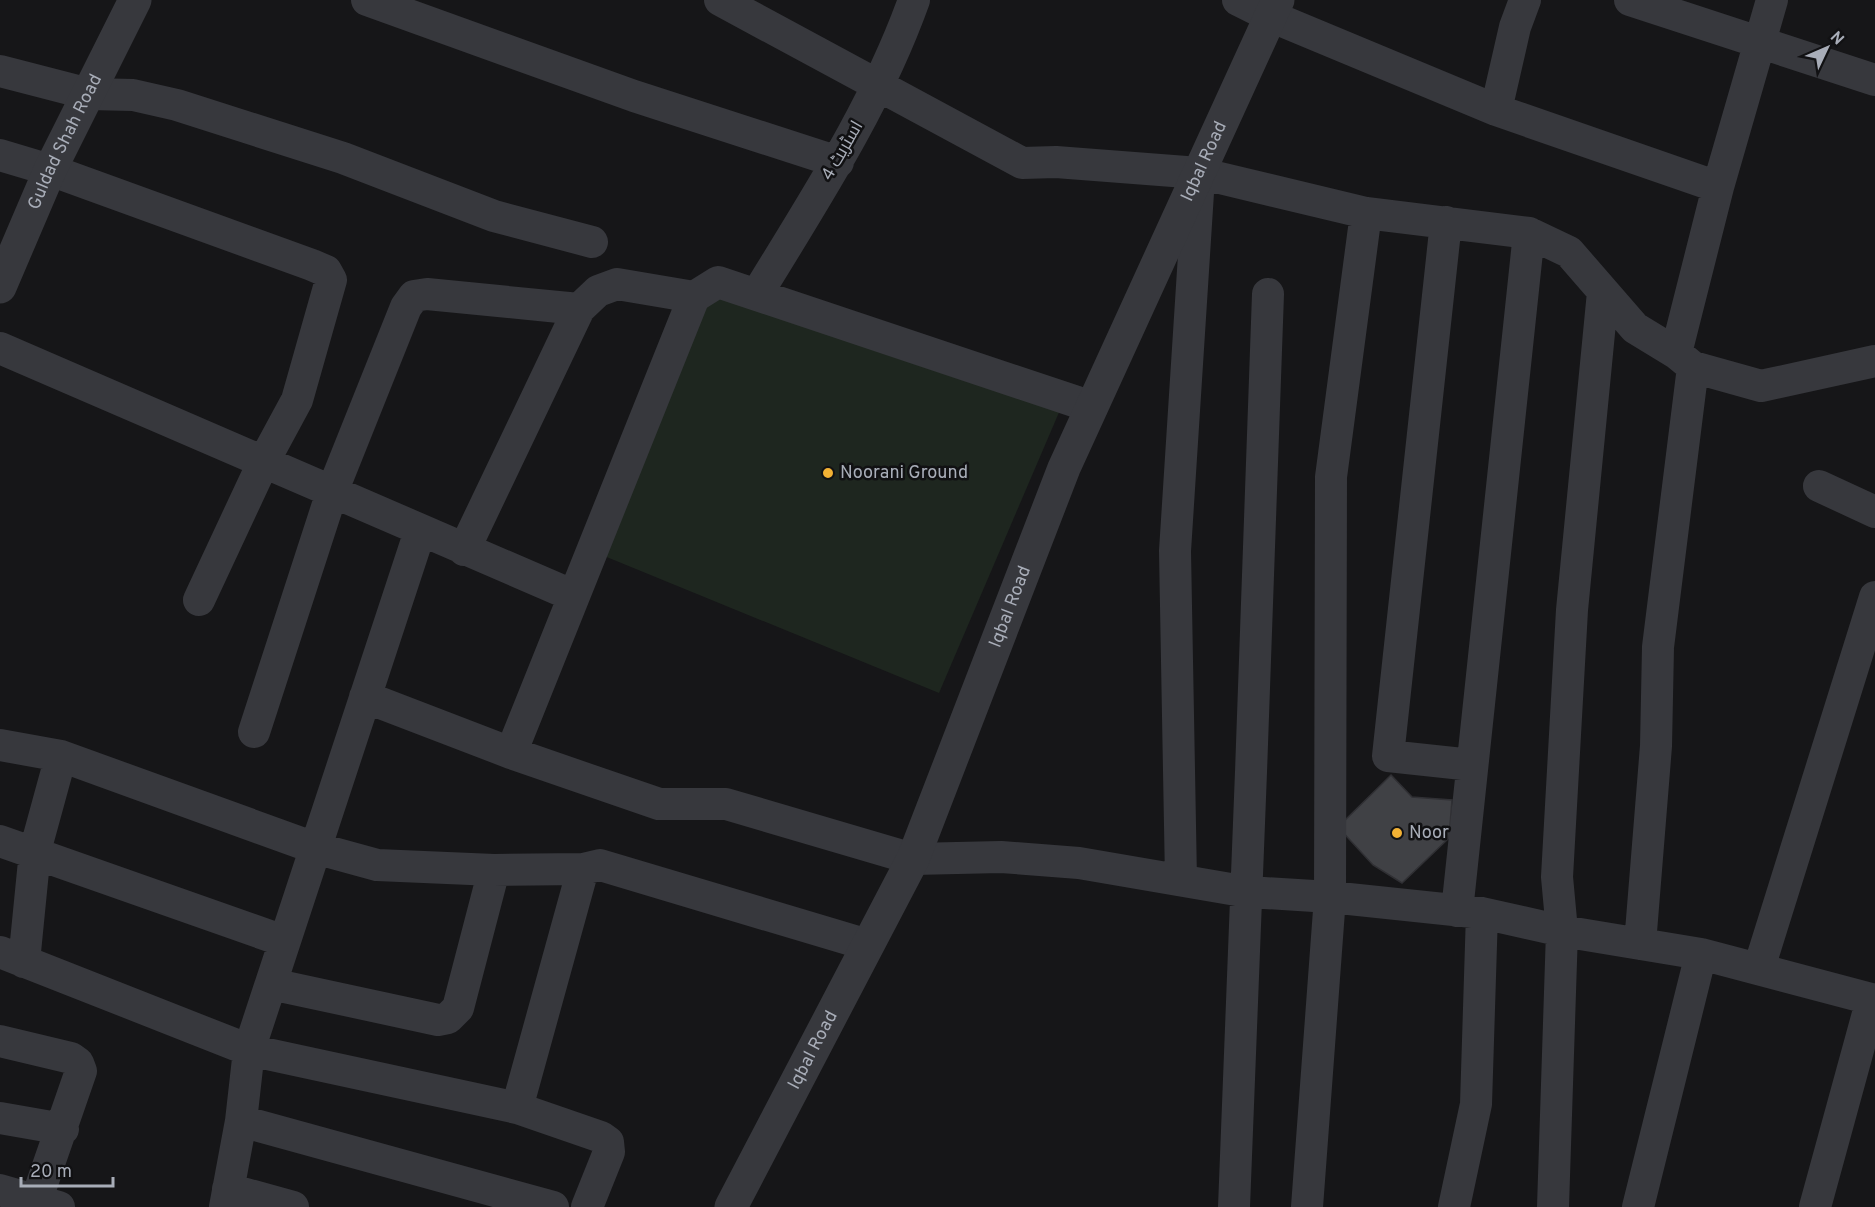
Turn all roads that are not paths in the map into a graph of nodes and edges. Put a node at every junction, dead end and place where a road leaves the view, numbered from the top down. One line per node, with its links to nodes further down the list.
1 (135, 0): 14 (street, Guldad Shah Road)
2 (367, 0): 17 (street)
3 (720, 0): 13 (street)
4 (914, 0): 13 (street, اسٹریٹ 4)
5 (1238, 0): 9 (street)
6 (1525, 0): 15 (street)
7 (1630, 0): 10 (street)
8 (1772, 0): 10 (street)
9 (1274, 8): 15 (street); 19 (street, Iqbal Road)
10 (1760, 43): 12 (street); 20 (street)
11 (0, 71): 14 (street)
12 (1875, 80)
13 (879, 88): 17 (street, اسٹریٹ 4); 19 (street)
14 (89, 94): 18 (street, Guldad Shah Road); 24 (street)
15 (1496, 110): 20 (street)
16 (0, 155): 18 (street)
17 (838, 162): 27 (street, اسٹریٹ 4)
18 (50, 170): 25 (street, Guldad Shah Road); 35 (street)
19 (1199, 173): 21 (street); 34 (street, Iqbal Road); 56 (street)
20 (1718, 187): 32 (street)
21 (1366, 213): 22 (street); 58 (street)
22 (1446, 222): 23 (street); 49 (street)
23 (1529, 233): 26 (street); 49 (street)
24 (592, 242)
25 (0, 287)
26 (1603, 292): 32 (street); 60 (street)
27 (757, 294): 29 (street); 34 (street)
28 (1268, 294): 57 (street)
29 (694, 297): 30 (street); 41 (street)
30 (579, 309): 37 (street); 40 (street)
31 (0, 348): 35 (street)
32 (1684, 360): 33 (street); 62 (street)
33 (1875, 361)
34 (1092, 407): 53 (street, Iqbal Road)
35 (263, 463): 37 (street); 43 (street)
36 (1819, 486): 38 (street)
37 (332, 492): 39 (street); 45 (street)
38 (1875, 512)
39 (420, 531): 40 (street); 44 (street)
40 (464, 550): 41 (street)
41 (574, 596): 47 (street)
42 (1875, 597): 66 (street)
43 (199, 600)
44 (365, 697): 47 (street); 51 (street)
45 (254, 732)
46 (0, 745): 48 (street)
47 (511, 753): 53 (street)
48 (61, 756): 51 (street); 52 (street)
49 (1473, 765): 59 (street)
50 (0, 841): 52 (street)
51 (315, 848): 55 (street); 61 (street)
52 (35, 851): 61 (street); 65 (street)
53 (913, 859): 56 (street); 63 (street, Iqbal Road)
54 (583, 869): 55 (street); 63 (street); 71 (street)
55 (494, 870): 67 (street)
56 (1181, 880): 57 (street)
57 (1248, 892): 58 (street); 81 (street)
58 (1330, 897): 59 (street); 82 (street)
59 (1470, 912): 60 (street); 83 (street)
60 (1562, 931): 62 (street); 84 (street)
61 (284, 942): 67 (street)
62 (1640, 944): 64 (street)
63 (868, 945): 80 (street, Iqbal Road)
64 (1701, 954): 66 (street); 85 (street)
65 (12, 957): 70 (street)
66 (1759, 968): 68 (street)
67 (271, 984): 70 (street)
68 (1874, 1000): 86 (street)
69 (0, 1041): 74 (street)
70 (249, 1050): 71 (street); 73 (street)
71 (517, 1108): 79 (street)
72 (0, 1118): 74 (street)
73 (241, 1121): 75 (street); 78 (street)
74 (63, 1129): 76 (street)
75 (226, 1198): 77 (street)
76 (29, 1200)
77 (293, 1207)
78 (553, 1207)
79 (586, 1207)
80 (731, 1207)
81 (1234, 1207)
82 (1307, 1207)
83 (1454, 1207)
84 (1553, 1207)
85 (1638, 1207)
86 (1815, 1207)

